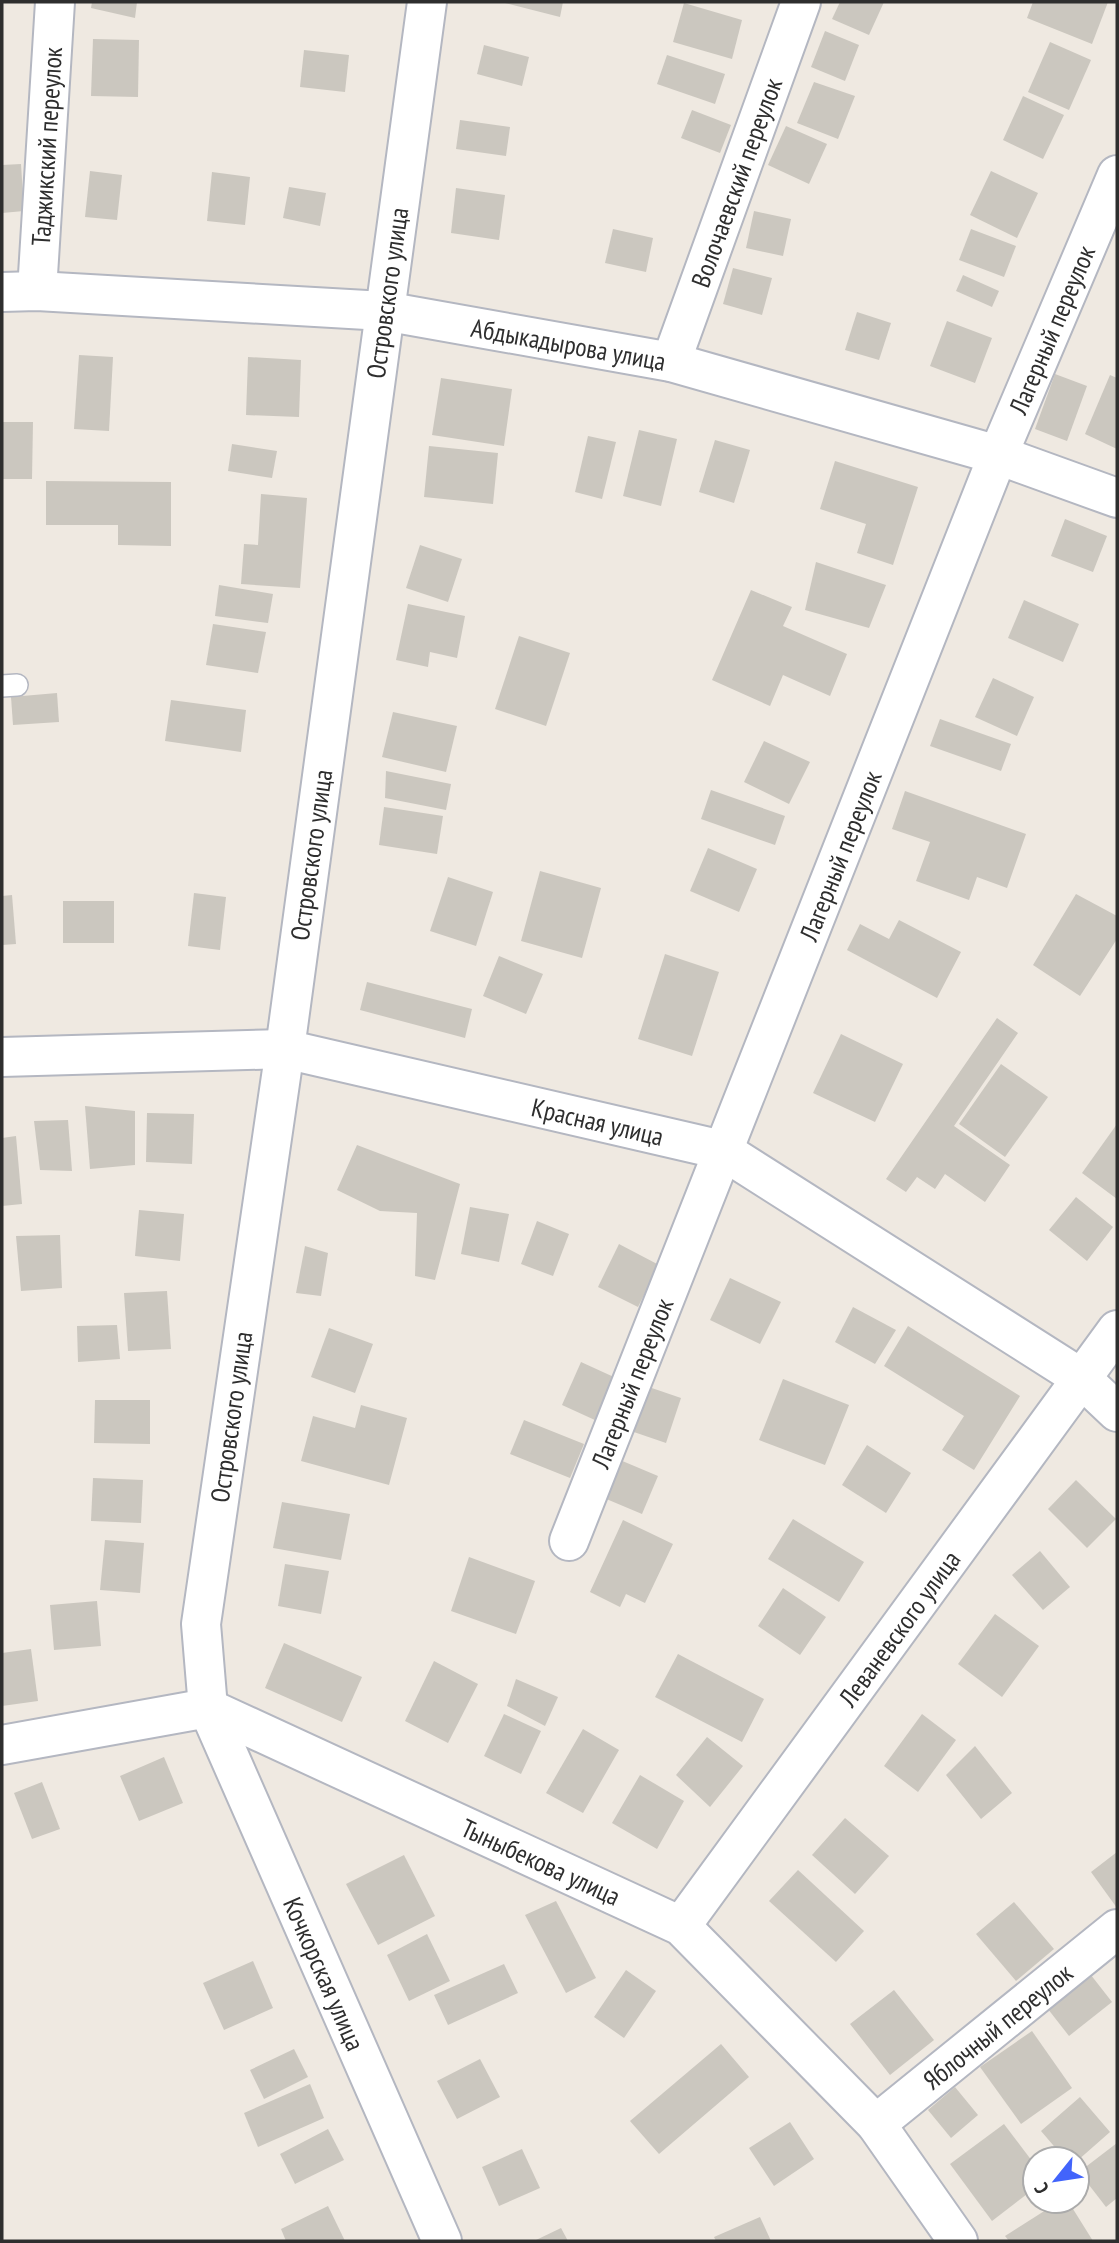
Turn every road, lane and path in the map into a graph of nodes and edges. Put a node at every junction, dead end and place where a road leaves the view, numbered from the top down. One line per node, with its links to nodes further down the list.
1 (55, 2): 5 (street, Таджикский переулок)
2 (427, 2): 6 (street, Островского улица)
3 (801, 2): 7 (street, Волочаевский переулок)
4 (1117, 174): 8 (street, Лагерный переулок)
5 (19, 292): 6 (street, Абдыкадырова улица)
6 (384, 311): 7 (street, Абдыкадырова улица); 10 (street, Островского улица)
7 (671, 362): 8 (street, Абдыкадырова улица)
8 (999, 456): 9 (street, Абдыкадырова улица); 12 (street, Лагерный переулок)
9 (1117, 498)
10 (285, 1049): 11 (street, Красная улица); 12 (street, Красная улица); 17 (street, Островского улица)
11 (2, 1057)
12 (722, 1150): 14 (street, Красная улица); 16 (street, Лагерный переулок)
13 (1117, 1330): 14 (street, Леваневского улица)
14 (1081, 1378): 15 (street, Красная улица); 19 (street, Леваневского улица)
15 (1117, 1412)
16 (569, 1541)
17 (208, 1708): 18 (street); 19 (street, Тыныбекова улица); 22 (street, Кочкорская улица)
18 (2, 1745)
19 (681, 1926): 21 (street, Тыныбекова улица)
20 (1117, 1929): 21 (street, Яблочный переулок)
21 (876, 2124): 23 (street, Тыныбекова улица)
22 (442, 2241)
23 (958, 2241)

